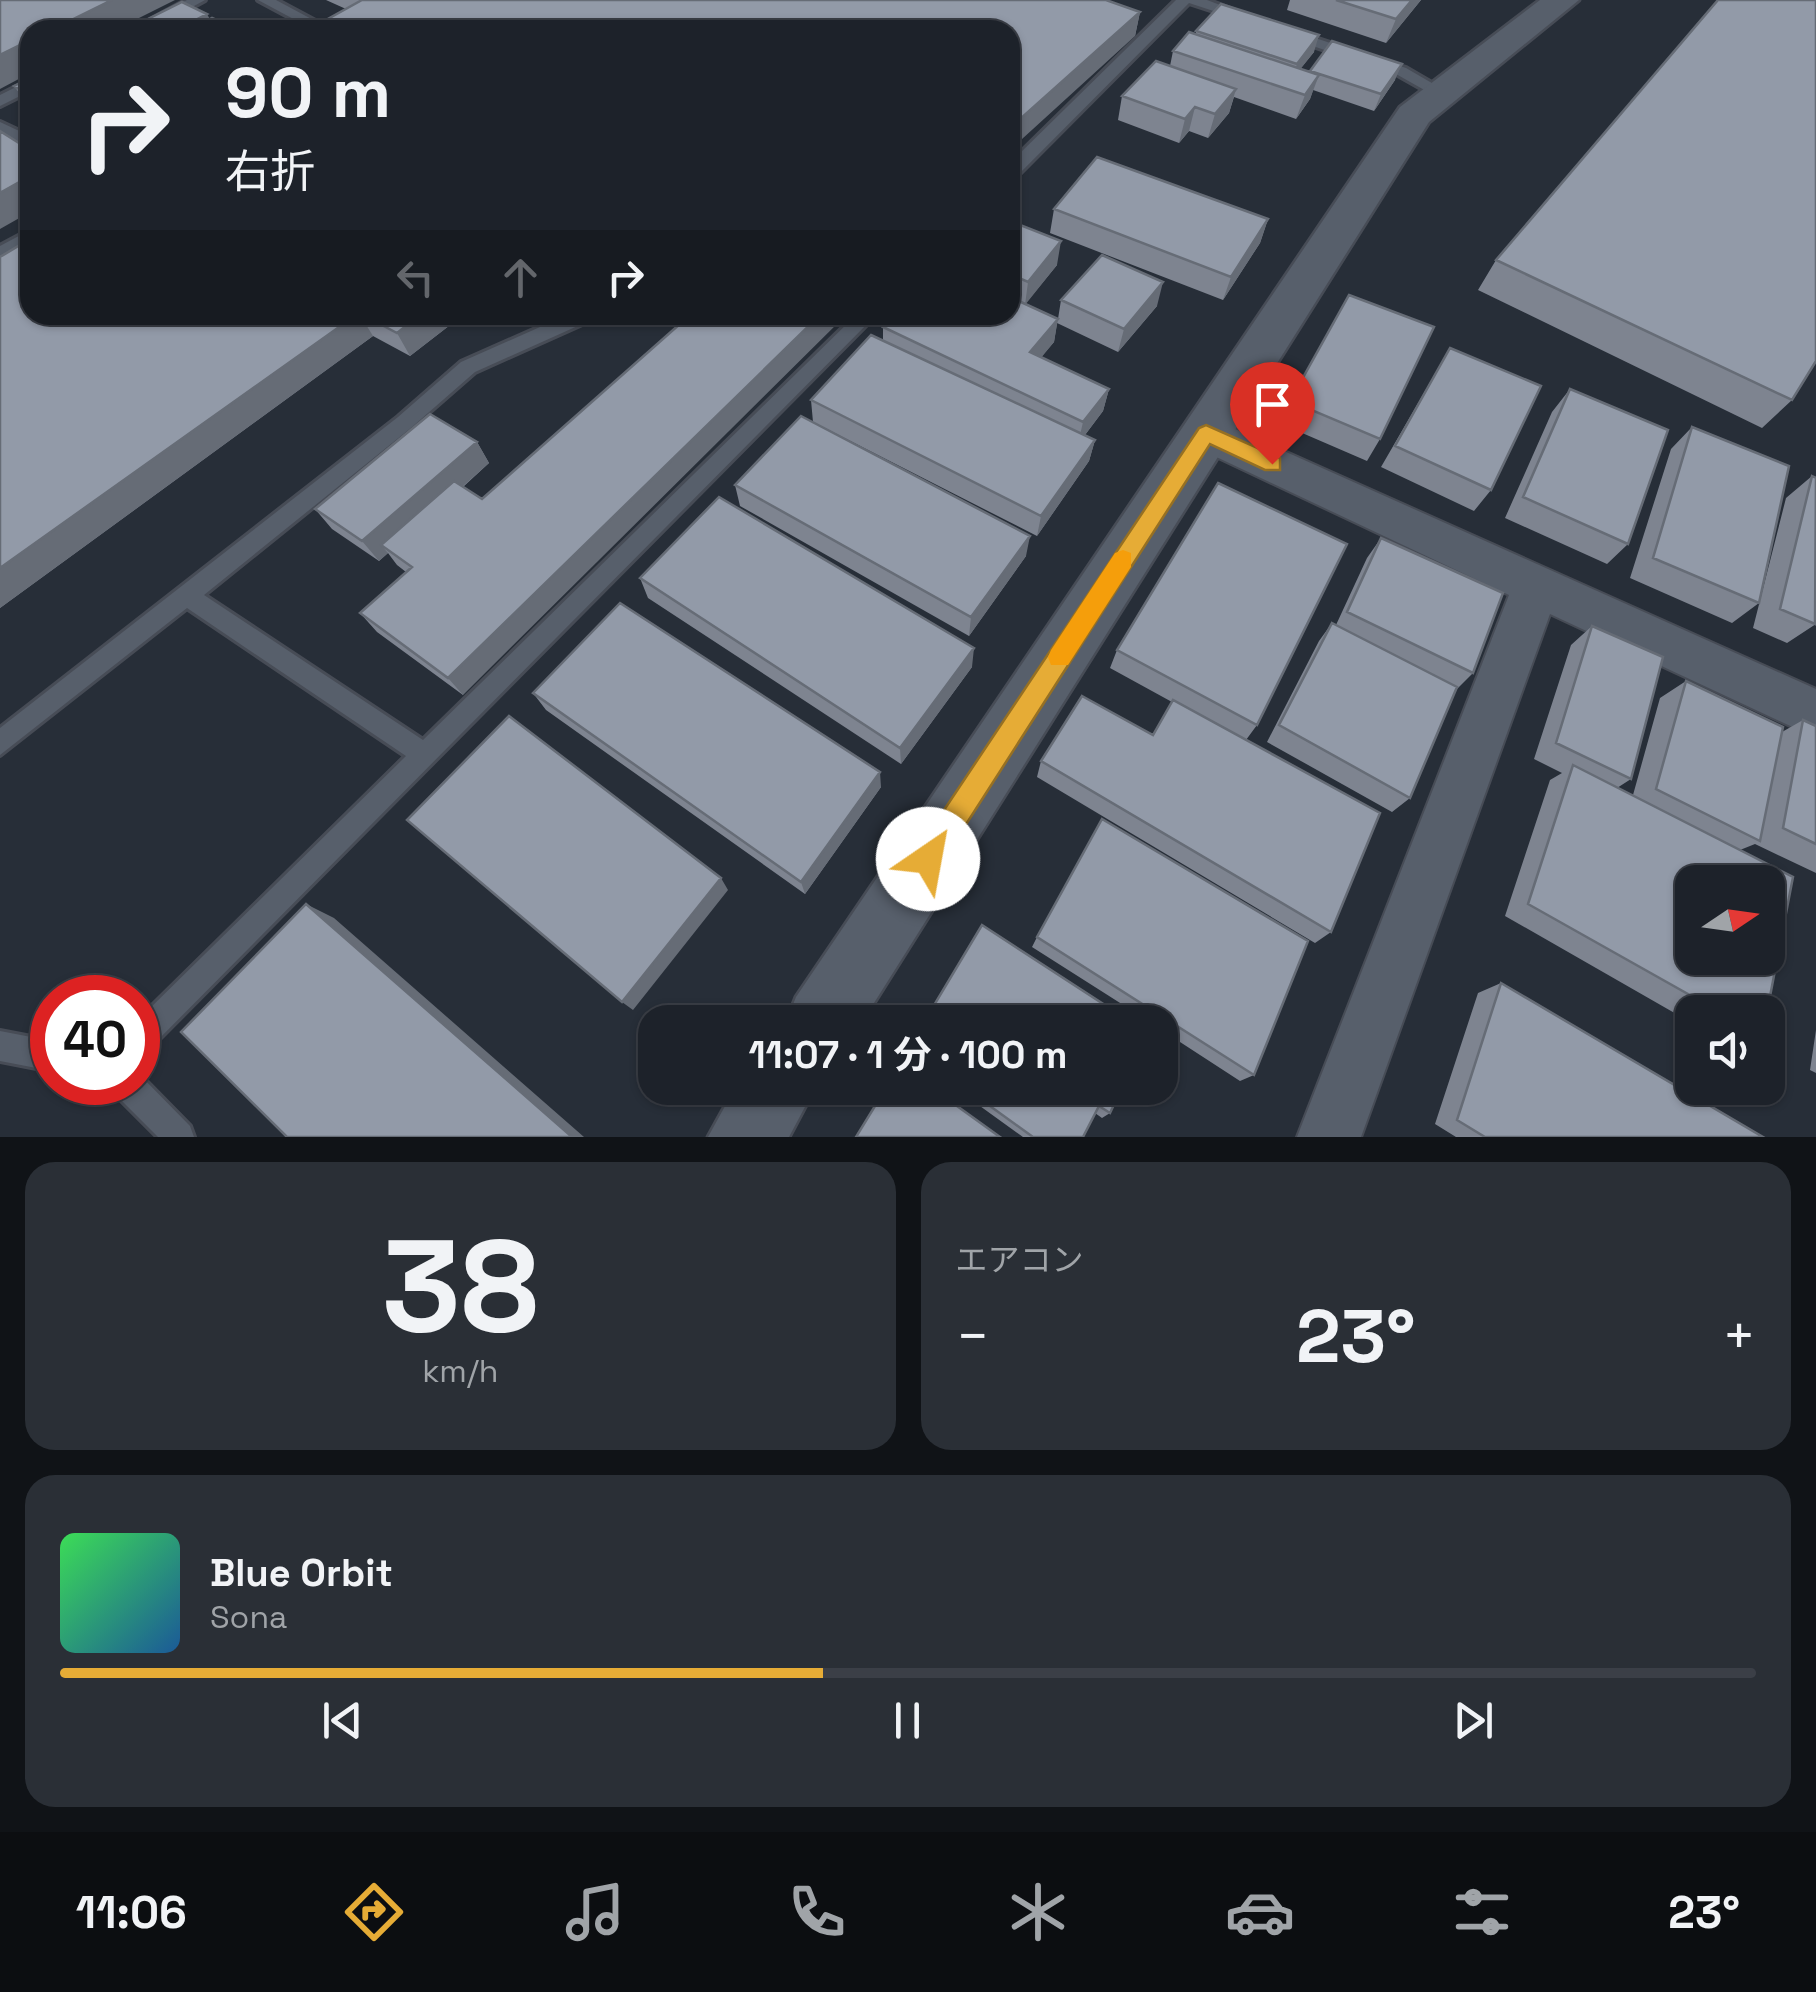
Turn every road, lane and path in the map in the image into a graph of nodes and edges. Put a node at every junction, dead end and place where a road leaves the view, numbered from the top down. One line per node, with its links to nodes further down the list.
1 (198, 0): 6 (lane)
2 (265, 0): 7 (lane)
3 (1184, 0): 9 (lane)
4 (1193, 0): 8 (lane)
5 (1562, 0): 8 (street)
6 (159, 20)
7 (305, 20)
8 (1441, 93): 12 (street)
9 (1020, 163)
10 (562, 325): 14 (lane)
11 (857, 325): 17 (lane)
12 (1206, 433): 13 (street); 18 (street)
13 (1536, 585): 15 (street); 26 (street)
14 (186, 595): 16 (lane); 17 (lane)
15 (1816, 714)
16 (0, 743)
17 (425, 755): 19 (lane)
18 (832, 1005)
19 (160, 1018)
20 (0, 1046): 21 (lane)
21 (30, 1052)
22 (147, 1105): 24 (lane)
23 (767, 1105): 25 (street)
24 (178, 1137)
25 (746, 1137)
26 (1329, 1137)

